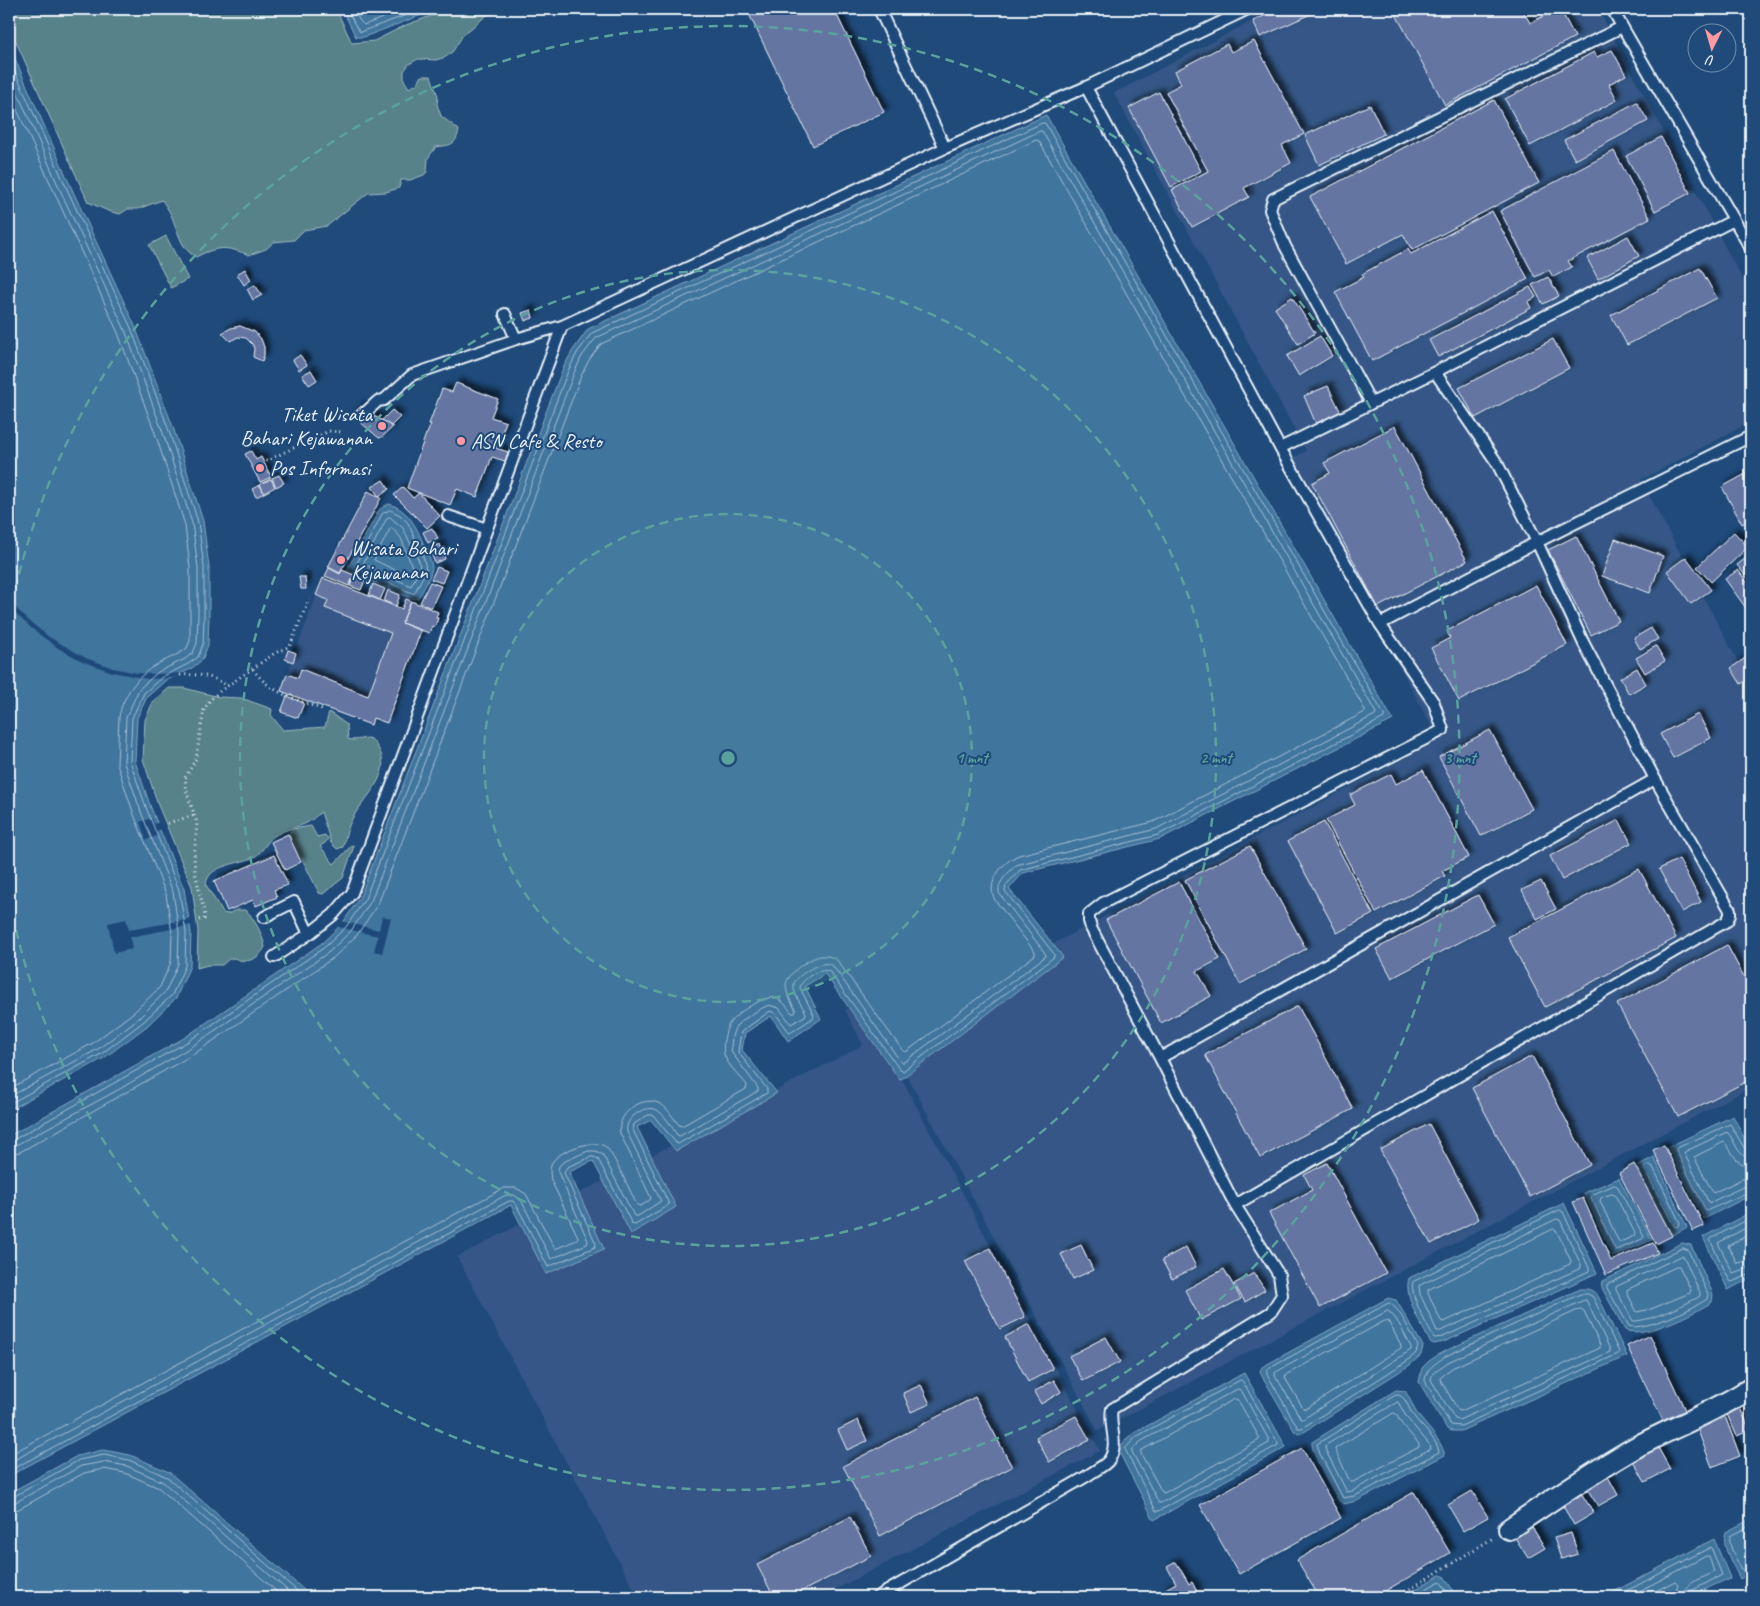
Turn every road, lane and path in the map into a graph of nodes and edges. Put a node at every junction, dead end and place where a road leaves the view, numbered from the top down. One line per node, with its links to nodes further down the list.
1 (879, 9): 6 (lane)
2 (1248, 9): 5 (lane)
3 (1612, 9): 4 (lane)
4 (1622, 27): 7 (lane); 13 (lane)
5 (1086, 87): 6 (lane); 17 (lane)
6 (944, 148): 10 (lane)
7 (1734, 220): 8 (lane); 12 (lane)
8 (1751, 249)
9 (505, 314): 11 (lane)
10 (562, 326): 11 (lane); 20 (lane)
11 (516, 339): 14 (lane)
12 (1435, 372): 13 (lane); 21 (lane)
13 (1371, 403): 17 (lane)
14 (367, 411)
15 (343, 432): 18 (path)
16 (1751, 436): 21 (lane)
17 (1280, 448): 23 (lane)
18 (266, 461)
19 (448, 516): 20 (lane)
20 (487, 529): 33 (lane)
21 (1537, 542): 23 (lane); 28 (lane)
22 (309, 599): 24 (path)
23 (1380, 624): 35 (lane)
24 (253, 669): 26 (path); 27 (path)
25 (180, 675): 26 (path)
26 (228, 686): 29 (path)
27 (324, 710)
28 (1655, 779): 35 (lane); 36 (lane)
29 (195, 815): 30 (path); 32 (path)
30 (168, 823)
31 (264, 917): 33 (lane)
32 (199, 920)
33 (309, 934): 34 (lane)
34 (274, 957)
35 (1160, 1058): 36 (lane)
36 (1235, 1205): 39 (lane)
37 (1751, 1388): 38 (street)
38 (1509, 1529): 40 (path)
39 (877, 1597)
40 (1397, 1597)

